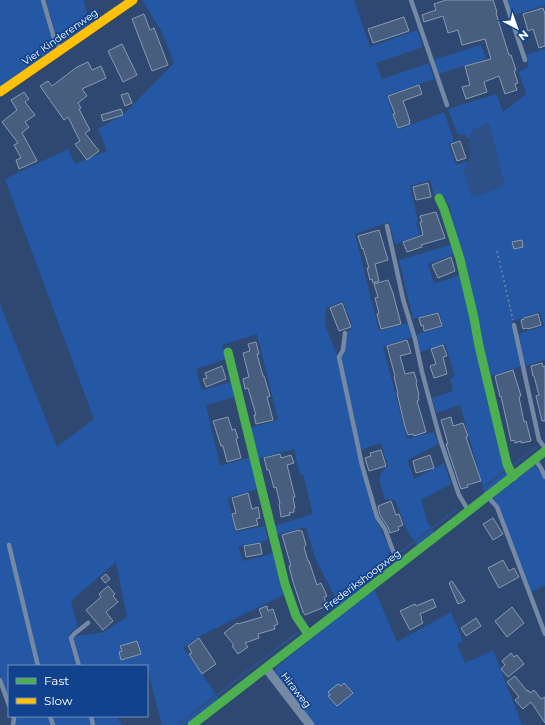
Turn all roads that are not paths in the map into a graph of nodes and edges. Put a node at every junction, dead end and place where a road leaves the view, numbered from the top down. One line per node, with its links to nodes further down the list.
1 (44, 0): 5 (lane)
2 (133, 0): 5 (street, Vier Kinderenweg)
3 (411, 0): 8 (lane)
4 (505, 0): 6 (lane)
5 (61, 51): 7 (street, Vier Kinderenweg)
6 (525, 60)
7 (0, 92)
8 (447, 105)
9 (439, 198): 17 (street)
10 (387, 226): 20 (lane)
11 (514, 325): 14 (lane)
12 (345, 333): 22 (lane)
13 (228, 352): 24 (street)
14 (545, 448)
15 (545, 451): 16 (street, Frederikshoopweg)
16 (535, 459): 17 (street, Frederikshoopweg); 18 (lane)
17 (513, 477): 19 (street, Frederikshoopweg)
18 (545, 477)
19 (488, 496): 20 (street, Frederikshoopweg); 25 (lane)
20 (468, 512): 22 (street, Frederikshoopweg)
21 (9, 545): 26 (lane)
22 (401, 563): 24 (street, Frederikshoopweg)
23 (88, 623): 27 (lane)
24 (308, 634): 28 (street, Frederikshoopweg)
25 (545, 634)
26 (38, 665)
27 (79, 665)
28 (266, 668): 31 (street, Frederikshoopweg); 32 (street, Hiraweg)
29 (0, 680): 30 (lane)
30 (8, 702)
31 (192, 725)
32 (310, 725)

